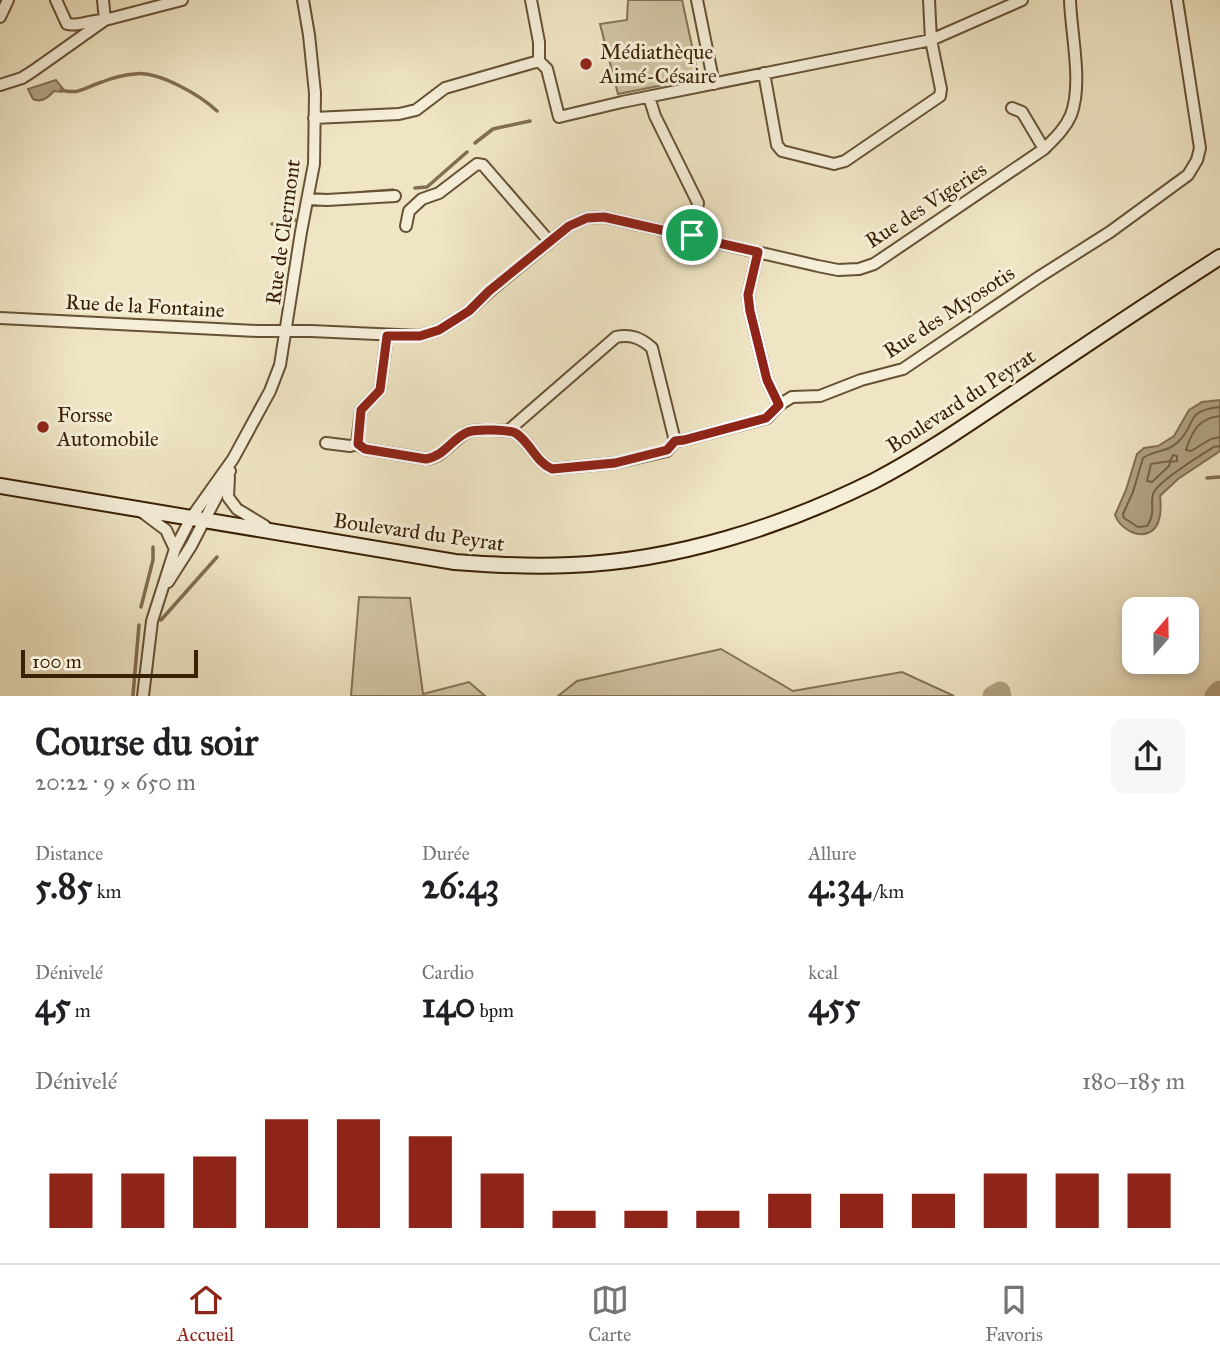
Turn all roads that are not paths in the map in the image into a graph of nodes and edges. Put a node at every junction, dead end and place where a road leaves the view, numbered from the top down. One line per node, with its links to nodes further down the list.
1 (8, 0): 12 (street)
2 (56, 0): 13 (street)
3 (103, 0): 13 (street)
4 (182, 0): 13 (street)
5 (531, 0): 15 (street)
6 (697, 0): 17 (street)
7 (929, 0): 14 (street)
8 (1022, 0): 14 (street)
9 (1070, 0): 22 (street, Rue des Vigeries)
10 (1177, 0): 33 (street, Rue des Myosotis)
11 (305, 2): 21 (street, Rue de Clermont)
12 (0, 17)
13 (105, 20): 18 (street)
14 (932, 40): 16 (street); 16 (street)
15 (539, 61): 19 (street); 21 (street)
16 (764, 73): 17 (street)
17 (714, 84): 19 (street)
18 (0, 85)
19 (649, 97): 26 (street)
20 (1012, 107): 22 (street)
21 (314, 118): 24 (street, Rue de Clermont)
22 (1044, 149): 28 (street, Rue des Vigeries)
23 (395, 196): 24 (street)
24 (308, 199): 31 (street, Rue de Clermont)
25 (406, 226): 27 (street)
26 (692, 235): 27 (street, Rue des Vigeries); 28 (street, Rue des Vigeries)
27 (549, 241): 32 (street, Rue des Vigeries)
28 (758, 252): 33 (street)
29 (1220, 257): 43 (main road, Boulevard du Peyrat)
30 (0, 318): 31 (street, Rue de la Fontaine)
31 (287, 331): 32 (street, Rue des Vigeries); 38 (street, Rue de Clermont)
32 (387, 336): 37 (street)
33 (779, 405): 35 (street, Rue des Myosotis)
34 (509, 430): 35 (street, Rue des Myosotis); 35 (street); 37 (street)
35 (675, 441)
36 (326, 443): 37 (street)
37 (358, 444)
38 (233, 459): 39 (street, Rue de Clermont); 42 (street, Rue de Clermont)
39 (229, 474): 42 (street, Rue de Clermont); 43 (street, Rue de Clermont)
40 (0, 486): 41 (main road, Boulevard du Peyrat)
41 (140, 510): 42 (main road, Boulevard du Peyrat); 44 (street)
42 (198, 519): 43 (main road, Boulevard du Peyrat); 44 (street); 45 (street)
43 (280, 534)
44 (175, 549): 45 (street)
45 (159, 596): 46 (street)
46 (143, 696)

